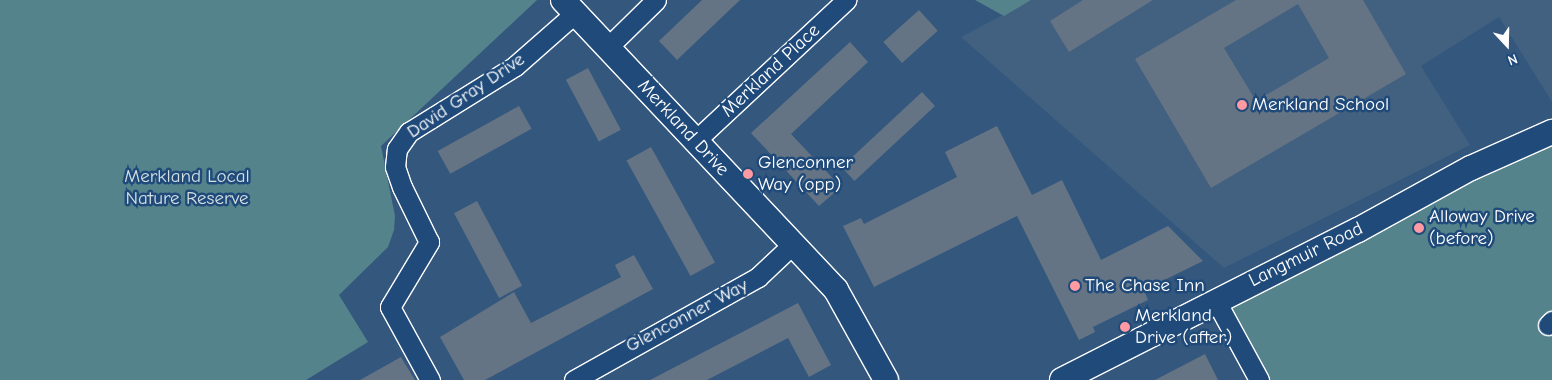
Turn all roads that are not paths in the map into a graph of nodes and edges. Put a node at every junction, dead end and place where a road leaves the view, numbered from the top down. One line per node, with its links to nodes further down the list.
1 (656, 0): 4 (street)
2 (846, 0): 6 (street, Merkland Place)
3 (569, 7): 4 (street, Merkland Drive); 9 (street, David Gray Drive)
4 (608, 47): 6 (street, Merkland Drive)
5 (1552, 132): 8 (street, Langmuir Road)
6 (696, 141): 7 (street, Merkland Drive)
7 (793, 244): 10 (street, Glenconner Way); 11 (street, Merkland Drive)
8 (1216, 301): 12 (street, Langmuir Road); 13 (street)
9 (430, 380)
10 (574, 380)
11 (886, 380)
12 (1062, 380)
13 (1259, 380)

